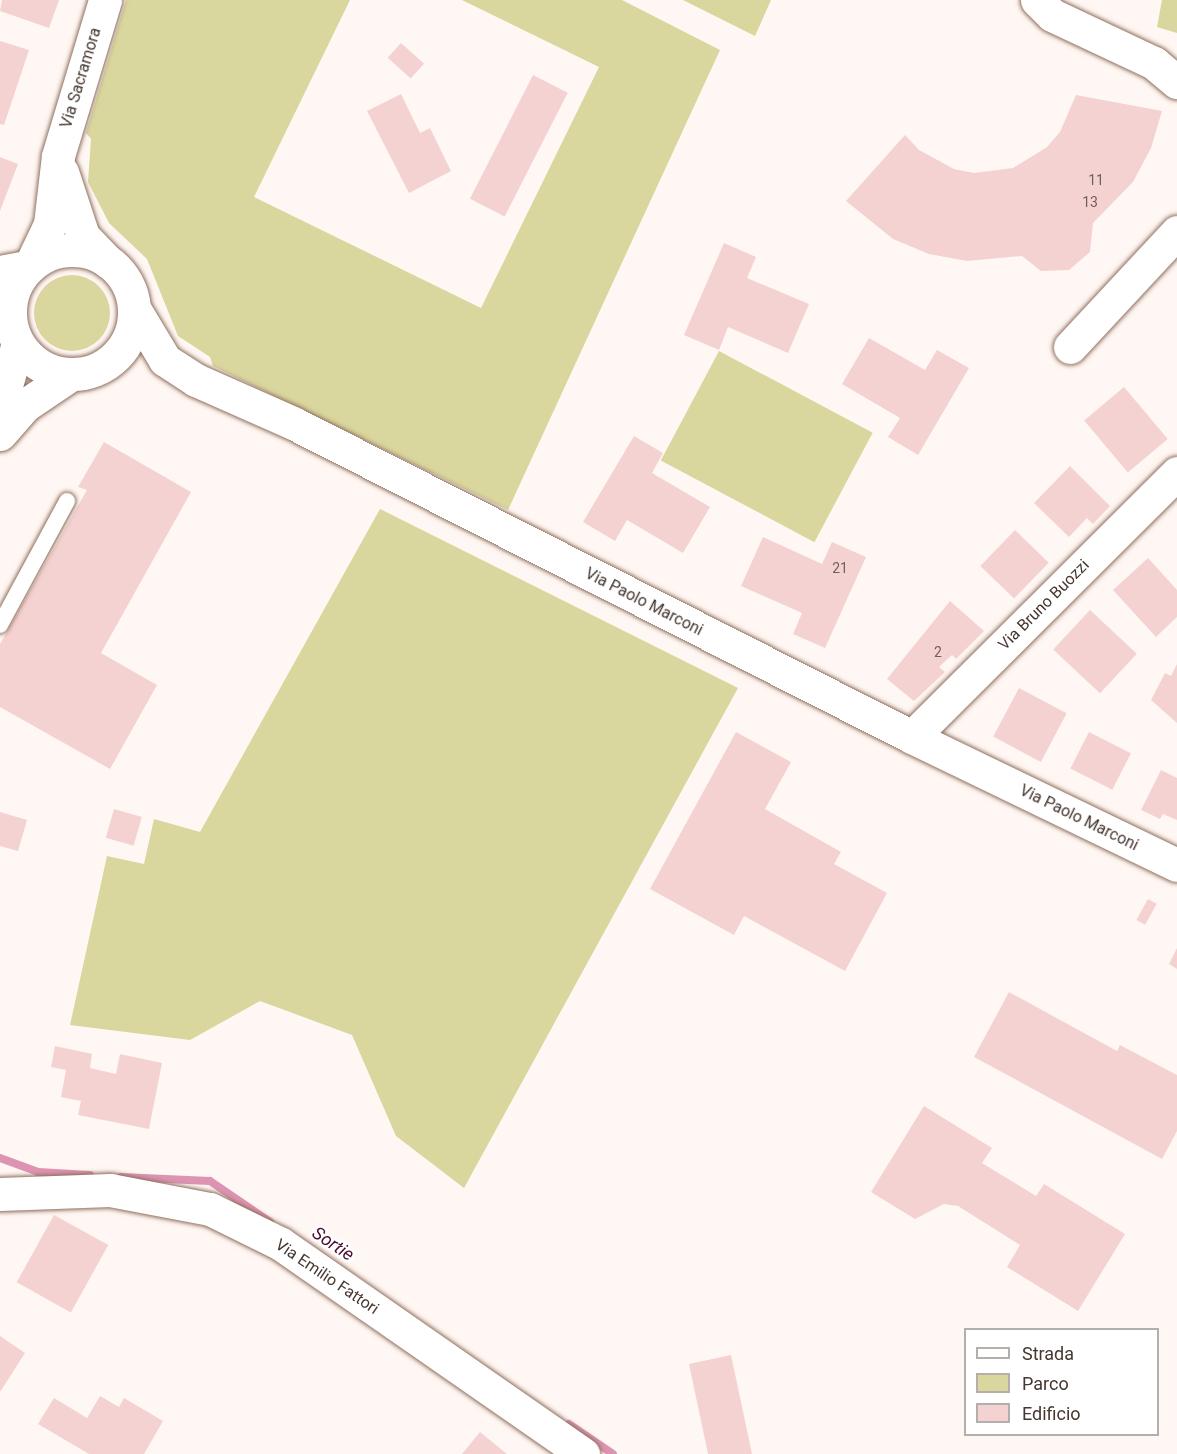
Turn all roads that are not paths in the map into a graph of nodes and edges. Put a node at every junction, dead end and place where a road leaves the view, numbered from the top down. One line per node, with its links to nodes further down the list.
1 (105, 0): 4 (street, Via Sacramora)
2 (1037, 0): 3 (street)
3 (1177, 82)
4 (58, 156): 6 (street); 7 (street, Via Sacramora)
5 (1177, 232): 10 (street)
6 (108, 262): 7 (street); 8 (street)
7 (15, 269): 9 (street)
8 (135, 310): 11 (street); 17 (street, Via Paolo Marconi)
9 (18, 343): 11 (street); 12 (street)
10 (1070, 347)
11 (70, 375): 13 (street)
12 (0, 406)
13 (0, 434)
14 (1177, 473): 17 (street, Via Bruno Buozzi)
15 (68, 501): 16 (lane)
16 (0, 625)
17 (912, 737): 18 (street, Via Paolo Marconi)
18 (1177, 866)
19 (0, 1194): 20 (street, Via Emilio Fattori)
20 (583, 1454)

